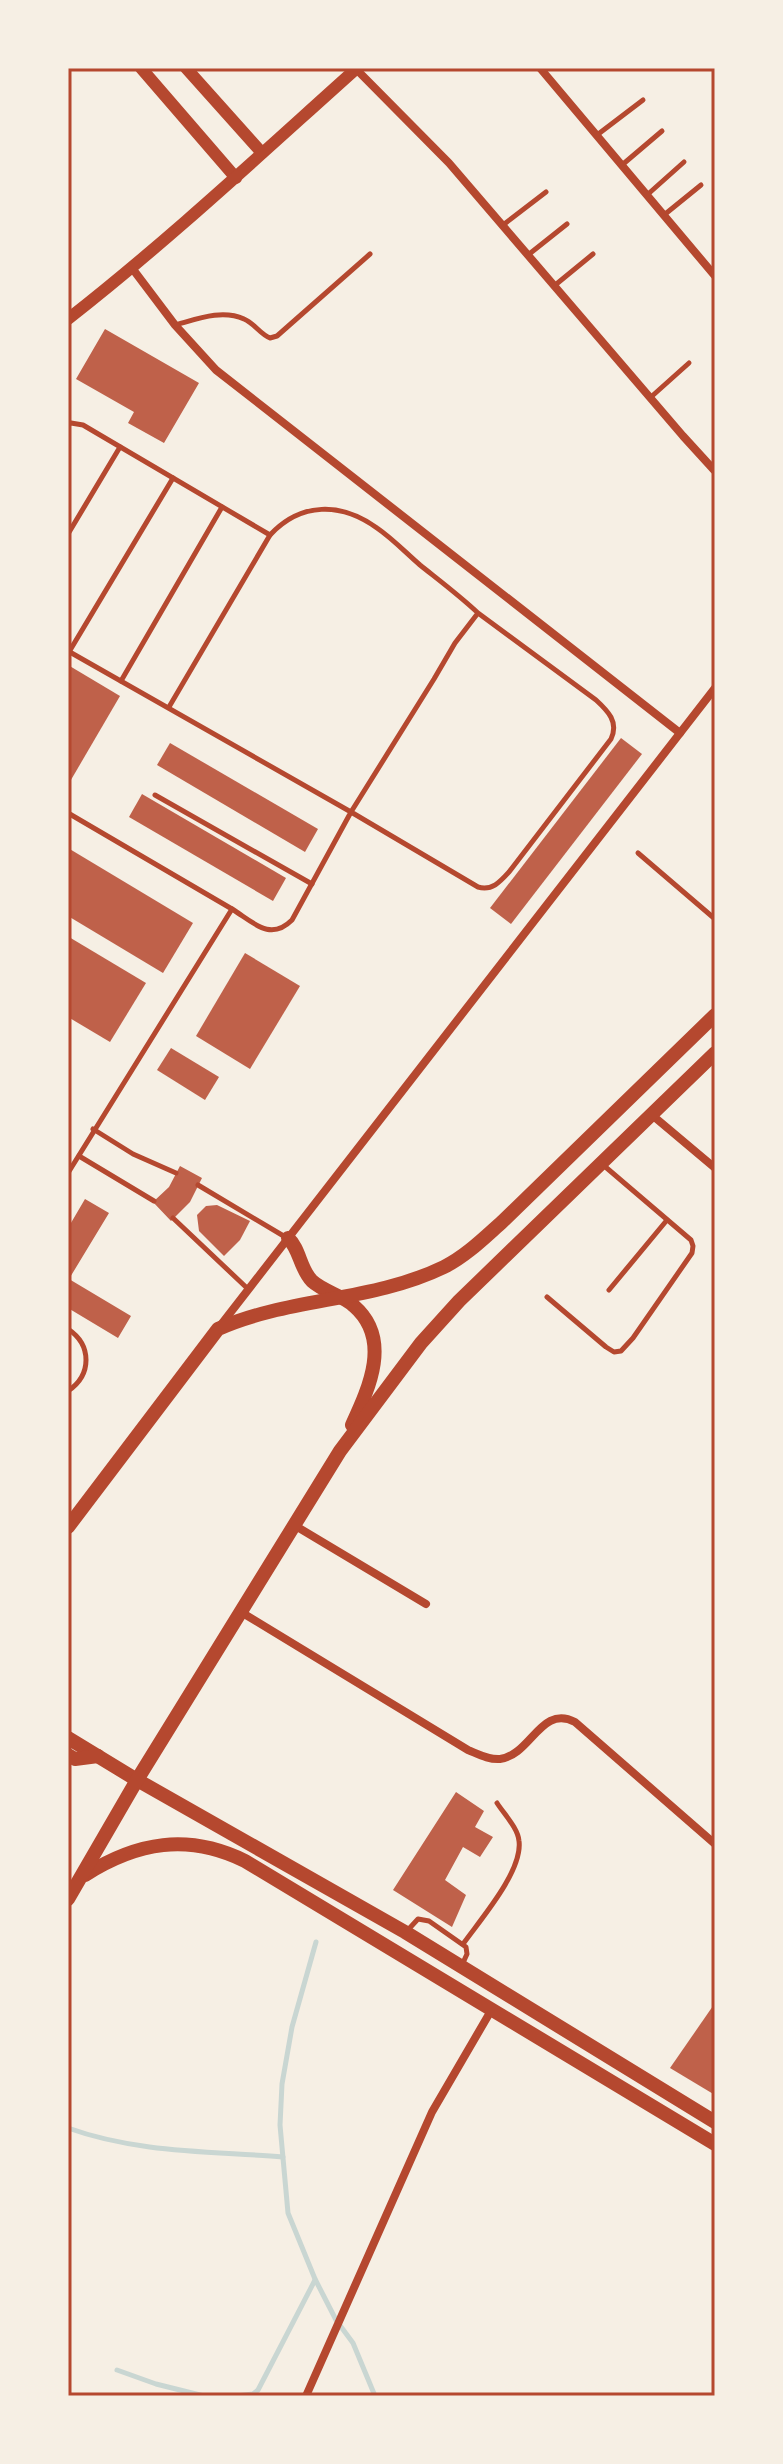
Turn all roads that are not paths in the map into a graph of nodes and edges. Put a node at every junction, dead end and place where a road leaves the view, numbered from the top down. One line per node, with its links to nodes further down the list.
1 (141, 68): 11 (street)
2 (186, 68): 8 (street)
3 (356, 68): 8 (street); 17 (street)
4 (540, 68): 7 (street)
5 (643, 100): 7 (lane)
6 (662, 131): 10 (lane)
7 (597, 135): 10 (street)
8 (262, 153): 11 (street)
9 (684, 162): 14 (lane)
10 (622, 165): 14 (street)
11 (236, 178): 21 (street)
12 (701, 185): 15 (lane)
13 (546, 192): 17 (lane)
14 (647, 195): 15 (street)
15 (664, 215): 22 (street)
16 (567, 224): 20 (lane)
17 (503, 225): 20 (street)
18 (370, 254): 25 (lane)
19 (593, 254): 23 (lane)
20 (528, 255): 23 (street)
21 (132, 268): 24 (street); 25 (street)
22 (715, 276)
23 (554, 286): 27 (street)
24 (68, 319)
25 (175, 325): 40 (street)
26 (689, 363): 27 (lane)
27 (650, 398): 30 (street)
28 (68, 425): 29 (lane)
29 (120, 447): 31 (lane); 33 (lane)
30 (714, 470)
31 (173, 478): 32 (lane); 36 (lane)
32 (222, 507): 34 (lane); 37 (lane)
33 (68, 534)
34 (270, 535): 35 (lane); 39 (lane)
35 (478, 613): 42 (lane); 42 (lane)
36 (69, 651): 37 (lane)
37 (121, 681): 39 (lane)
38 (715, 688): 40 (street)
39 (169, 707): 42 (lane)
40 (680, 733): 61 (street)
41 (155, 795): 45 (lane)
42 (351, 812): 45 (lane)
43 (68, 813): 46 (lane)
44 (638, 853): 47 (lane)
45 (312, 884): 46 (lane)
46 (232, 909): 51 (lane)
47 (715, 919)
48 (715, 1015): 65 (main road)
49 (715, 1053): 50 (main road)
50 (652, 1115): 53 (main road); 54 (street)
51 (93, 1129): 52 (lane); 56 (lane)
52 (79, 1156): 55 (lane); 58 (lane)
53 (602, 1164): 60 (lane); 69 (main road)
54 (715, 1168)
55 (68, 1173)
56 (176, 1173)
57 (198, 1185): 61 (lane)
58 (154, 1201)
59 (173, 1218): 62 (lane)
60 (667, 1220): 63 (lane); 64 (lane)
61 (288, 1238): 62 (street); 65 (main road)
62 (248, 1290): 67 (street)
63 (609, 1290)
64 (547, 1297)
65 (344, 1298): 67 (main road); 69 (main road)
66 (68, 1329): 68 (lane)
67 (218, 1329): 71 (main road)
68 (68, 1391)
69 (340, 1451): 70 (main road)
70 (294, 1525): 72 (street); 73 (main road)
71 (68, 1527)
72 (426, 1604)
73 (241, 1612): 77 (main road); 79 (street)
74 (68, 1738): 76 (main road)
75 (68, 1755): 76 (main road)
76 (98, 1756): 77 (main road)
77 (137, 1780): 80 (main road); 82 (main road)
78 (497, 1803): 83 (lane)
79 (715, 1844)
80 (81, 1877): 81 (main road); 85 (main road)
81 (68, 1899)
82 (405, 1932): 83 (lane); 84 (main road)
83 (463, 1944): 84 (lane)
84 (462, 1966): 86 (main road)
85 (492, 2009): 87 (main road); 88 (street)
86 (715, 2122)
87 (715, 2144)
88 (306, 2396)

